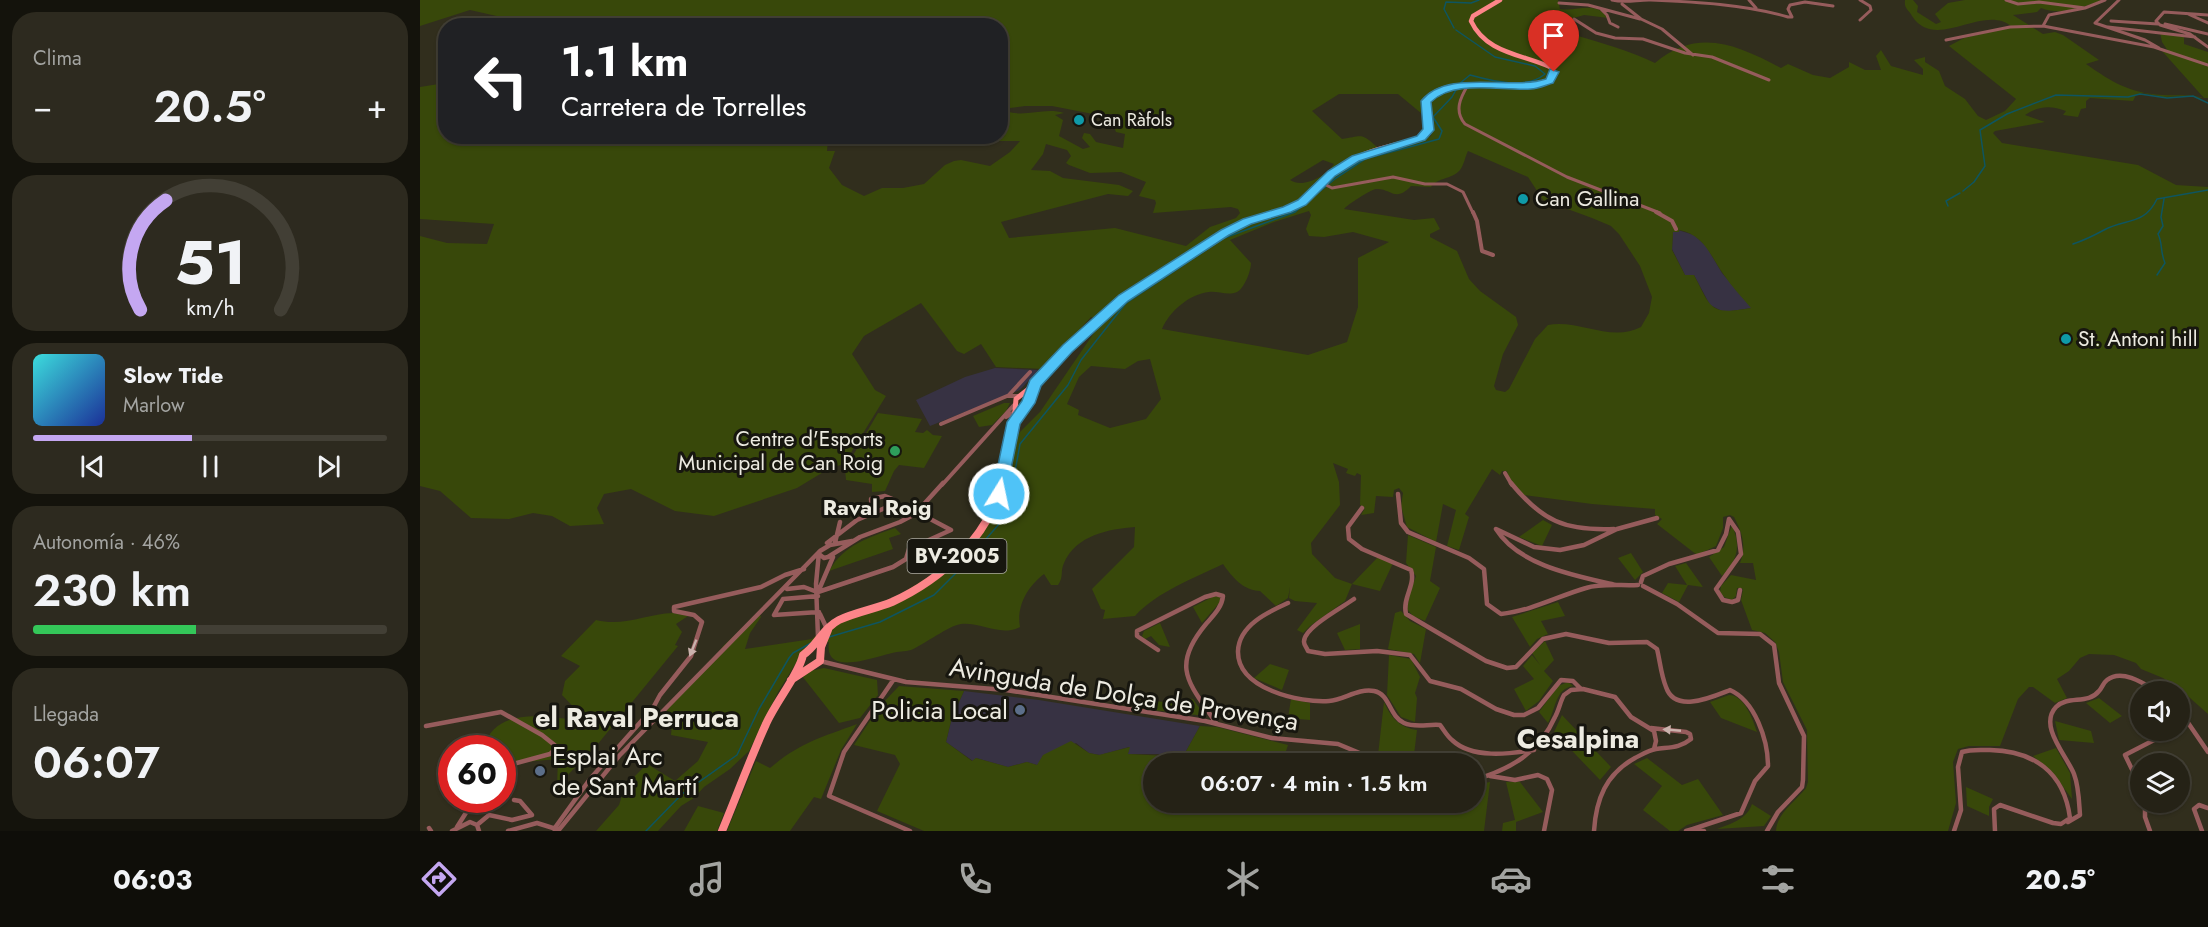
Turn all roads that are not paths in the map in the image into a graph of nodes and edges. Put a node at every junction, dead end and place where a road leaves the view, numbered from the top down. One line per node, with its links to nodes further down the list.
1 (1500, 0): 33 (main road, BV-2005)
2 (1612, 0): 8 (street)
3 (1749, 0): 12 (street)
4 (1860, 0): 18 (street)
5 (2006, 0): 13 (street)
6 (2105, 0): 13 (street)
7 (2119, 0): 20 (street)
8 (1618, 2): 12 (street); 17 (street)
9 (1558, 3): 11 (street)
10 (1833, 6): 12 (street)
11 (1600, 8): 17 (street); 24 (street)
12 (1757, 8)
13 (2085, 8): 23 (street)
14 (2188, 13): 15 (street); 21 (street); 22 (street)
15 (2208, 15)
16 (1574, 19): 30 (street)
17 (1641, 19): 30 (street)
18 (1860, 20)
19 (2111, 21): 22 (street)
20 (2095, 23): 26 (street); 29 (street)
21 (2208, 23)
22 (2158, 24): 25 (street); 26 (street)
23 (2043, 26): 27 (street); 29 (street)
24 (1618, 27)
25 (2208, 34)
26 (2196, 37): 28 (street)
27 (1946, 40)
28 (2208, 47)
29 (2159, 49): 31 (street)
30 (1694, 55): 32 (street)
31 (2208, 65)
32 (1769, 81)
33 (1468, 85): 34 (main road, BV-2005); 35 (street)
34 (1335, 171): 36 (street); 38 (main road, BV-2005)
35 (1676, 229)
36 (1493, 255)
37 (1030, 372): 39 (street)
38 (1035, 384): 41 (main road, BV-2005); 42 (main road, BV-2005)
39 (1015, 388): 40 (street); 41 (street)
40 (1007, 396): 41 (street); 43 (street)
41 (1019, 396): 42 (main road); 44 (main road, BV-2005)
42 (1029, 397): 44 (main road, BV-2005)
43 (1002, 399): 44 (street); 46 (street)
44 (1016, 407): 45 (main road, BV-2005); 45 (main road, BV-2005); 51 (street)
45 (1014, 422): 74 (main road, BV-2005)
46 (941, 424)
47 (1505, 473): 54 (street)
48 (1398, 494): 66 (street)
49 (1362, 508): 104 (street)
50 (872, 511): 50 (street); 55 (street)
51 (917, 513): 56 (street); 69 (street)
52 (1657, 518): 54 (street)
53 (840, 522): 55 (street)
54 (1617, 529): 66 (street)
55 (836, 534): 57 (street); 58 (street)
56 (852, 541): 57 (street); 60 (street)
57 (835, 543): 58 (street); 60 (street)
58 (827, 544): 59 (street)
59 (819, 553): 61 (street); 62 (street); 63 (street)
60 (835, 554): 61 (street); 69 (street)
61 (824, 558): 62 (street)
62 (818, 560): 63 (street); 69 (street)
63 (809, 564): 64 (street)
64 (804, 569): 67 (street); 105 (street, one-way to 105)
65 (1641, 584): 66 (street); 68 (street); 113 (street)
66 (1616, 585)
67 (783, 590): 69 (street); 105 (street)
68 (1740, 590)
69 (818, 594): 72 (street); 72 (street)
70 (1354, 599): 83 (street)
71 (1288, 603): 90 (street)
72 (819, 612): 73 (street); 76 (street)
73 (822, 619): 74 (street); 75 (street)
74 (837, 621): 75 (main road, BV-2005)
75 (828, 629): 76 (main road, BV-2005); 79 (main road, BV-2005)
76 (817, 641): 77 (main road, BV-2005)
77 (811, 650): 79 (main road); 80 (main road, BV-2005)
78 (1158, 650): 84 (street)
79 (820, 657): 80 (main road, BV-2005); 81 (street, Avinguda de Dolça de Provença)
80 (804, 666): 107 (main road, BV-2005)
81 (894, 679): 84 (street, Avinguda de Dolça de Provença); 108 (street)
82 (2136, 681): 101 (street)
83 (1581, 689): 87 (street); 90 (street)
84 (1217, 724): 92 (street, Avinguda de Dolça de Provença)
85 (426, 726): 93 (street)
86 (2190, 726): 91 (street)
87 (1650, 728): 89 (street); 89 (street, one-way to 87)
88 (2154, 741): 94 (street)
89 (1654, 749): 110 (street)
90 (1534, 750): 95 (street)
91 (2208, 752)
92 (1360, 753)
93 (516, 763)
94 (2130, 765)
95 (1490, 776): 96 (street); 109 (street)
96 (1485, 777)
97 (516, 800): 102 (street)
98 (2208, 808): 117 (street)
99 (465, 813): 103 (street)
100 (2145, 813): 116 (street)
101 (2067, 822): 114 (street); 115 (street)
102 (478, 828): 103 (street)
103 (455, 829)
104 (1693, 829): 111 (street); 112 (street)
105 (557, 830): 106 (street)
106 (508, 831)
107 (722, 831)
108 (910, 831)
109 (1544, 831)
110 (1594, 831)
111 (1686, 831)
112 (1704, 831)
113 (1767, 831)
114 (1954, 831)
115 (1995, 831)
116 (2150, 831)
117 (2202, 831)

